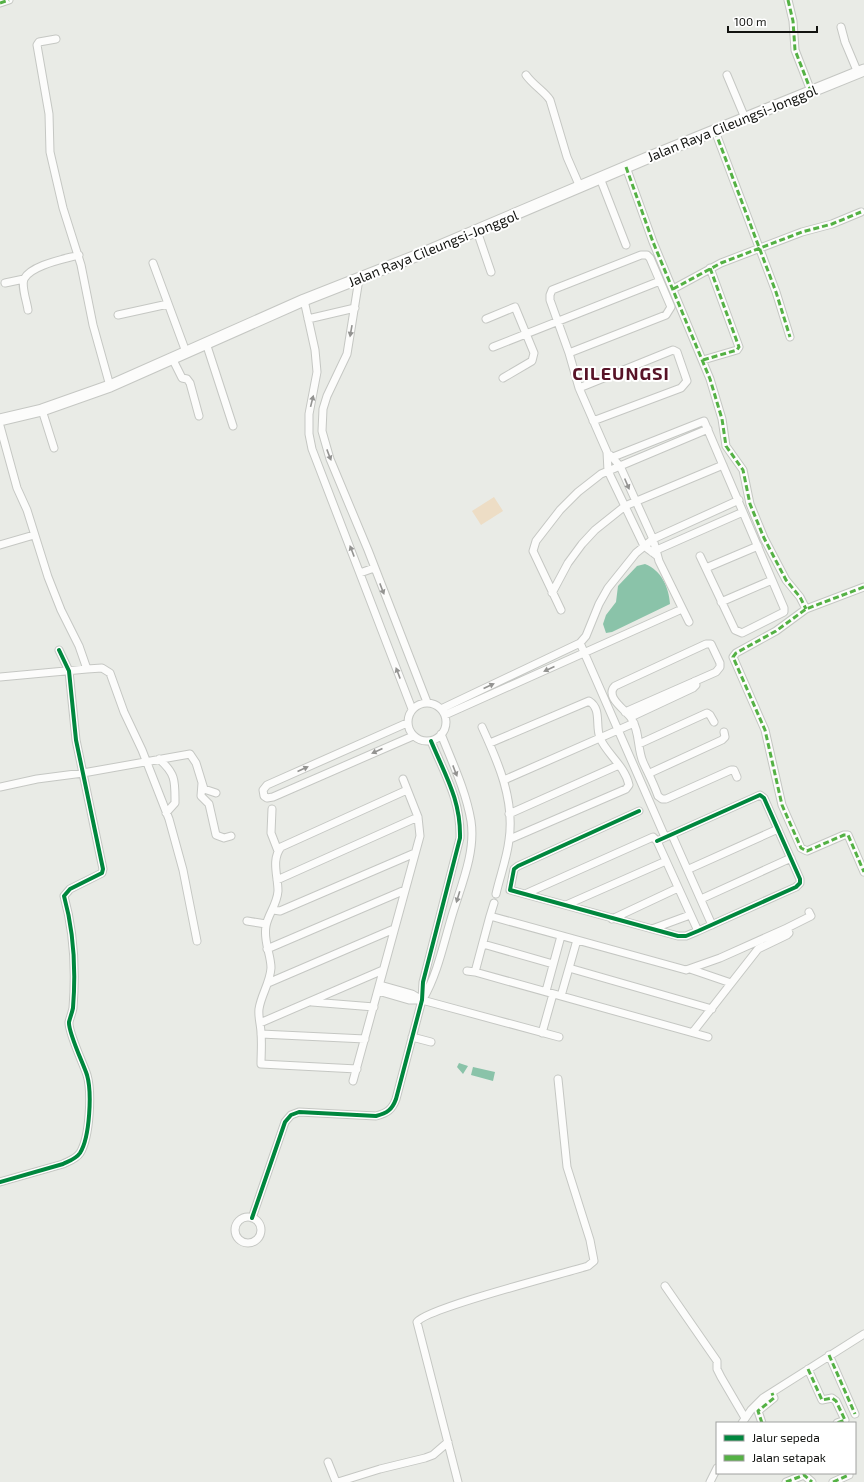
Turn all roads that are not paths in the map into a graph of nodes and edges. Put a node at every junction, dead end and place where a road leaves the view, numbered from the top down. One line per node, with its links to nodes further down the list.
1 (9, 0): 3 (street)
2 (788, 0): 9 (street)
3 (0, 3)
4 (841, 27): 6 (street)
5 (56, 40): 19 (street)
6 (861, 72): 9 (main road, Jalan Raya Cileungsi-Jonggol)
7 (728, 74): 10 (street)
8 (526, 75): 14 (street)
9 (811, 91): 10 (main road, Jalan Raya Cileungsi-Jonggol)
10 (744, 118): 11 (main road, Jalan Raya Cileungsi-Jonggol)
11 (715, 130): 12 (main road, Jalan Raya Cileungsi-Jonggol); 18 (street)
12 (626, 167): 13 (main road, Jalan Raya Cileungsi-Jonggol); 27 (street)
13 (600, 178): 14 (main road, Jalan Raya Cileungsi-Jonggol); 17 (street)
14 (580, 187): 16 (main road, Jalan Raya Cileungsi-Jonggol)
15 (861, 212): 18 (street)
16 (477, 231): 22 (street); 24 (main road, Jalan Raya Cileungsi-Jonggol)
17 (626, 245)
18 (760, 249): 21 (street); 37 (street)
19 (79, 255): 23 (street); 45 (street)
20 (153, 263): 29 (street)
21 (710, 268): 27 (street); 43 (street)
22 (491, 272)
23 (24, 279): 26 (street); 31 (street)
24 (359, 279): 28 (main road, Jalan Raya Cileungsi-Jonggol); 30 (street)
25 (660, 281): 35 (street); 35 (street); 41 (street)
26 (5, 283)
27 (673, 289): 43 (street)
28 (304, 300): 33 (street); 38 (main road, Jalan Raya Cileungsi-Jonggol)
29 (168, 304): 32 (street); 40 (street)
30 (355, 308): 33 (street); 63 (street, one-way to 63)
31 (28, 310)
32 (118, 315)
33 (308, 319): 64 (street, one-way to 33)
34 (486, 319): 36 (street)
35 (559, 321): 36 (street); 41 (street)
36 (526, 333): 39 (street); 44 (street)
37 (790, 337)
38 (206, 343): 40 (main road, Jalan Raya Cileungsi-Jonggol); 52 (street)
39 (493, 347)
40 (186, 352): 42 (main road, Jalan Raya Cileungsi-Jonggol)
41 (569, 353): 46 (street)
42 (172, 358): 45 (main road, Jalan Raya Cileungsi-Jonggol); 48 (street)
43 (703, 360): 80 (street)
44 (503, 378)
45 (110, 386): 47 (main road, Jalan Raya Cileungsi-Jonggol)
46 (579, 388): 50 (street); 50 (street)
47 (42, 410): 49 (main road, Jalan Raya Cileungsi-Jonggol); 54 (street)
48 (199, 416)
49 (0, 420)
50 (593, 421): 55 (street)
51 (0, 426): 65 (street)
52 (233, 426)
53 (708, 429): 55 (street); 56 (street); 57 (street)
54 (54, 448)
55 (609, 456): 57 (street); 58 (street)
56 (723, 465): 59 (street); 60 (street)
57 (620, 466): 58 (street); 60 (street, one-way to 60)
58 (608, 470): 61 (street); 77 (street)
59 (739, 500): 62 (street); 66 (street)
60 (635, 502): 61 (street); 66 (street)
61 (625, 506): 68 (street); 77 (street)
62 (743, 512): 69 (street); 70 (street)
63 (354, 518): 64 (street); 72 (street)
64 (341, 524): 74 (street, one-way to 64)
65 (34, 535): 67 (street); 86 (street)
66 (653, 539): 68 (street); 70 (street)
67 (0, 545)
68 (644, 546): 70 (street); 83 (street)
69 (758, 546): 73 (street); 75 (street)
70 (655, 552): 79 (street)
71 (700, 556): 73 (street)
72 (374, 568): 74 (street); 90 (street, one-way to 90)
73 (706, 568): 78 (street)
74 (360, 572): 92 (street, one-way to 74)
75 (772, 580): 78 (street); 78 (street)
76 (864, 587): 80 (street)
77 (552, 593): 81 (street)
78 (722, 602)
79 (682, 609): 82 (street); 85 (street)
80 (806, 609): 133 (street)
81 (561, 610)
82 (689, 622)
83 (580, 643): 85 (street); 89 (street, one-way to 83)
84 (59, 650): 87 (street)
85 (585, 653): 91 (street, one-way to 91); 98 (street)
86 (87, 669): 87 (street); 107 (street)
87 (69, 671): 88 (street); 109 (street)
88 (0, 677)
89 (470, 695): 91 (street); 93 (street)
90 (427, 702): 92 (street); 93 (street)
91 (473, 702): 93 (street)
92 (412, 709): 96 (street)
93 (443, 712): 100 (street)
94 (630, 717): 94 (street); 98 (street); 105 (street)
95 (714, 722): 105 (street)
96 (407, 724): 101 (street); 101 (street, one-way to 96)
97 (482, 727): 104 (street)
98 (618, 730): 102 (street); 125 (street)
99 (724, 732): 110 (street)
100 (441, 734): 103 (street); 171 (street, one-way to 171)
101 (413, 736): 103 (street)
102 (600, 738): 104 (street); 108 (street); 113 (street)
103 (431, 741): 171 (street)
104 (490, 743): 113 (street)
105 (639, 744): 110 (street)
106 (159, 759): 107 (street); 114 (street); 120 (street)
107 (145, 761): 109 (street); 120 (street)
108 (619, 765): 121 (street); 126 (street)
109 (83, 773): 115 (street); 187 (street)
110 (650, 773): 111 (street)
111 (737, 777)
112 (403, 780): 116 (street)
113 (504, 780): 121 (street)
114 (202, 783): 117 (street); 124 (street)
115 (0, 787)
116 (407, 790): 122 (street); 128 (street)
117 (216, 793)
118 (272, 809): 128 (street)
119 (639, 811): 138 (street)
120 (166, 813): 155 (street)
121 (509, 814): 126 (street)
122 (418, 817): 129 (street); 134 (street)
123 (778, 829): 125 (street); 130 (street); 132 (street)
124 (231, 836)
125 (668, 836): 127 (street); 132 (street)
126 (510, 839): 137 (street)
127 (657, 841): 131 (street); 138 (street)
128 (278, 850): 134 (street)
129 (415, 853): 136 (street); 142 (street)
130 (791, 858): 139 (street); 149 (street)
131 (666, 861): 135 (street); 141 (street)
132 (689, 869): 139 (street)
133 (864, 872)
134 (277, 880): 142 (street)
135 (678, 888): 144 (street); 146 (street)
136 (405, 890): 150 (street); 158 (street)
137 (496, 894)
138 (525, 894): 141 (street)
139 (701, 899): 149 (street)
140 (494, 902): 145 (street)
141 (566, 905): 146 (street)
142 (273, 910): 148 (street)
143 (809, 912): 157 (street)
144 (690, 914): 151 (street); 152 (street)
145 (490, 916): 153 (street); 156 (street)
146 (612, 919): 151 (street)
147 (247, 922): 148 (street)
148 (266, 924): 158 (street)
149 (712, 925): 152 (street)
150 (394, 929): 162 (street); 165 (street)
151 (652, 929): 152 (street)
152 (698, 931)
153 (561, 936): 154 (street); 159 (street)
154 (577, 940): 160 (street); 161 (street)
155 (197, 941)
156 (483, 944): 159 (street); 164 (street)
157 (756, 946): 161 (street); 166 (street)
158 (267, 949): 165 (street)
159 (553, 964): 168 (street)
160 (569, 968): 170 (street); 174 (street)
161 (690, 969): 166 (street)
162 (383, 970): 167 (street); 172 (street)
163 (467, 970): 164 (street)
164 (475, 972): 168 (street)
165 (268, 983): 175 (street)
166 (731, 983): 174 (street)
167 (379, 988): 171 (street); 173 (street)
168 (546, 991): 169 (street)
169 (553, 994): 170 (street); 177 (street)
170 (561, 996): 176 (street)
171 (422, 1000): 177 (street); 179 (street)
172 (310, 1002): 173 (street); 175 (street)
173 (374, 1007): 182 (street)
174 (712, 1008): 176 (street)
175 (260, 1023): 178 (street)
176 (693, 1032): 181 (street)
177 (542, 1033): 180 (street)
178 (261, 1034): 182 (street); 184 (street)
179 (412, 1037): 183 (street); 188 (street)
180 (559, 1037)
181 (708, 1037)
182 (365, 1039): 184 (street)
183 (431, 1042)
184 (357, 1069): 186 (street)
185 (558, 1079): 198 (street)
186 (353, 1081)
187 (0, 1182)
188 (252, 1218)
189 (665, 1286): 195 (street)
190 (864, 1334): 191 (street)
191 (829, 1355): 192 (street); 194 (street)
192 (808, 1369): 193 (street); 197 (street)
193 (772, 1392): 195 (street); 196 (street)
194 (856, 1414)
195 (743, 1420)
196 (762, 1422)
197 (840, 1422)
198 (448, 1442): 202 (street); 203 (street)
199 (328, 1462): 202 (street)
200 (716, 1470): 204 (street)
201 (850, 1474): 207 (street); 208 (street)
202 (337, 1482)
203 (458, 1482)
204 (710, 1482)
205 (786, 1482): 206 (street)
206 (812, 1482)
207 (833, 1482)
208 (851, 1482)

